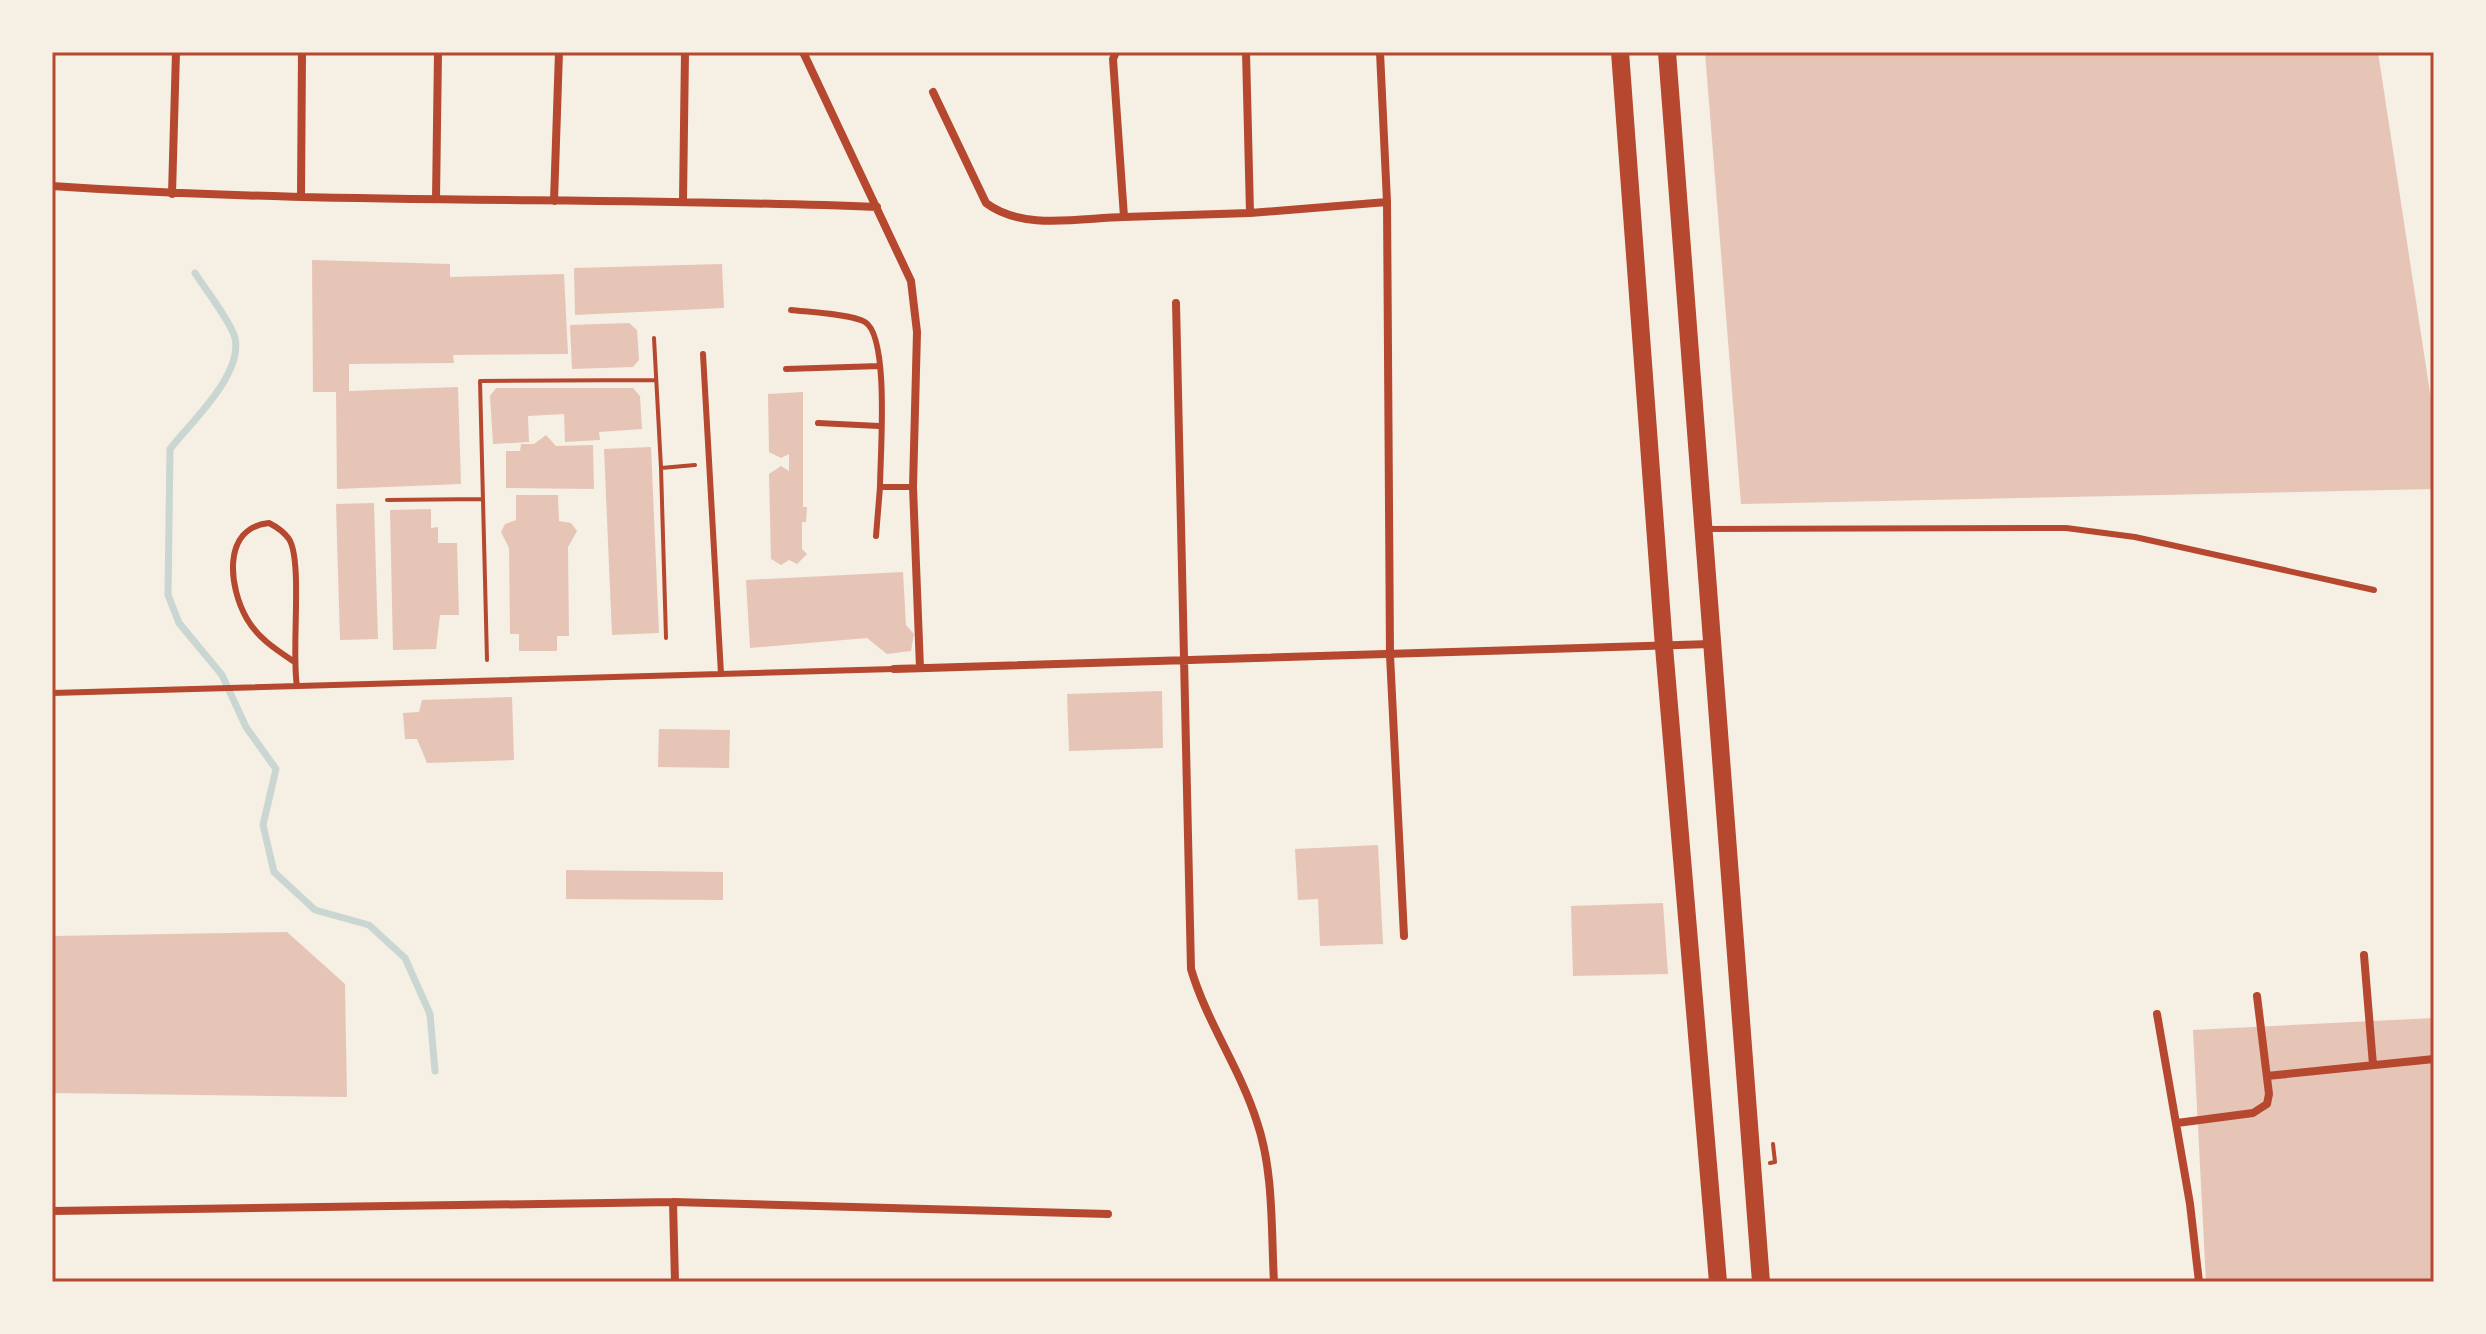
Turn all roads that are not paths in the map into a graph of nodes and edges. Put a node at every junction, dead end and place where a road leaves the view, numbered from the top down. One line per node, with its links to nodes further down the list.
1 (176, 52): 14 (street)
2 (302, 52): 15 (street)
3 (438, 52): 16 (street)
4 (559, 52): 18 (street)
5 (685, 52): 17 (street)
6 (803, 52): 20 (street)
7 (1116, 52): 22 (street)
8 (1246, 52): 21 (street)
9 (1380, 52): 19 (street)
10 (1620, 52): 36 (main road)
11 (1667, 52): 32 (main road)
12 (933, 92): 22 (street)
13 (52, 186): 14 (street)
14 (172, 194): 15 (street)
15 (301, 197): 16 (street)
16 (436, 199): 18 (street)
17 (683, 200): 18 (street); 20 (street)
18 (554, 201)
19 (1387, 202): 21 (street); 37 (street)
20 (877, 207): 31 (street)
21 (1250, 213): 22 (street)
22 (1124, 217)
23 (1176, 303): 39 (street)
24 (791, 310): 26 (lane)
25 (703, 354): 42 (lane)
26 (880, 366): 27 (lane); 29 (lane)
27 (786, 369)
28 (818, 423): 29 (lane)
29 (879, 426): 30 (lane)
30 (880, 487): 31 (lane); 33 (lane)
31 (913, 487): 40 (street)
32 (1701, 530): 34 (lane); 35 (main road)
33 (876, 536)
34 (2374, 590)
35 (1711, 644): 36 (street); 59 (main road)
36 (1664, 647): 37 (street); 58 (main road)
37 (1390, 655): 39 (street); 45 (street)
38 (293, 661): 38 (lane); 43 (lane)
39 (1182, 661): 40 (street); 57 (street)
40 (920, 668): 41 (street)
41 (894, 669): 42 (lane)
42 (721, 674): 43 (lane)
43 (297, 686): 44 (lane)
44 (52, 693)
45 (1404, 936)
46 (2364, 955): 50 (street)
47 (2257, 996): 51 (street)
48 (2157, 1014): 52 (street)
49 (2434, 1059): 50 (street)
50 (2373, 1065): 51 (street)
51 (2267, 1076): 52 (street)
52 (2177, 1123): 60 (street)
53 (673, 1202): 54 (street); 55 (street); 56 (street)
54 (52, 1211)
55 (1108, 1214)
56 (675, 1282)
57 (1274, 1282)
58 (1718, 1282)
59 (1761, 1282)
60 (2199, 1282)

